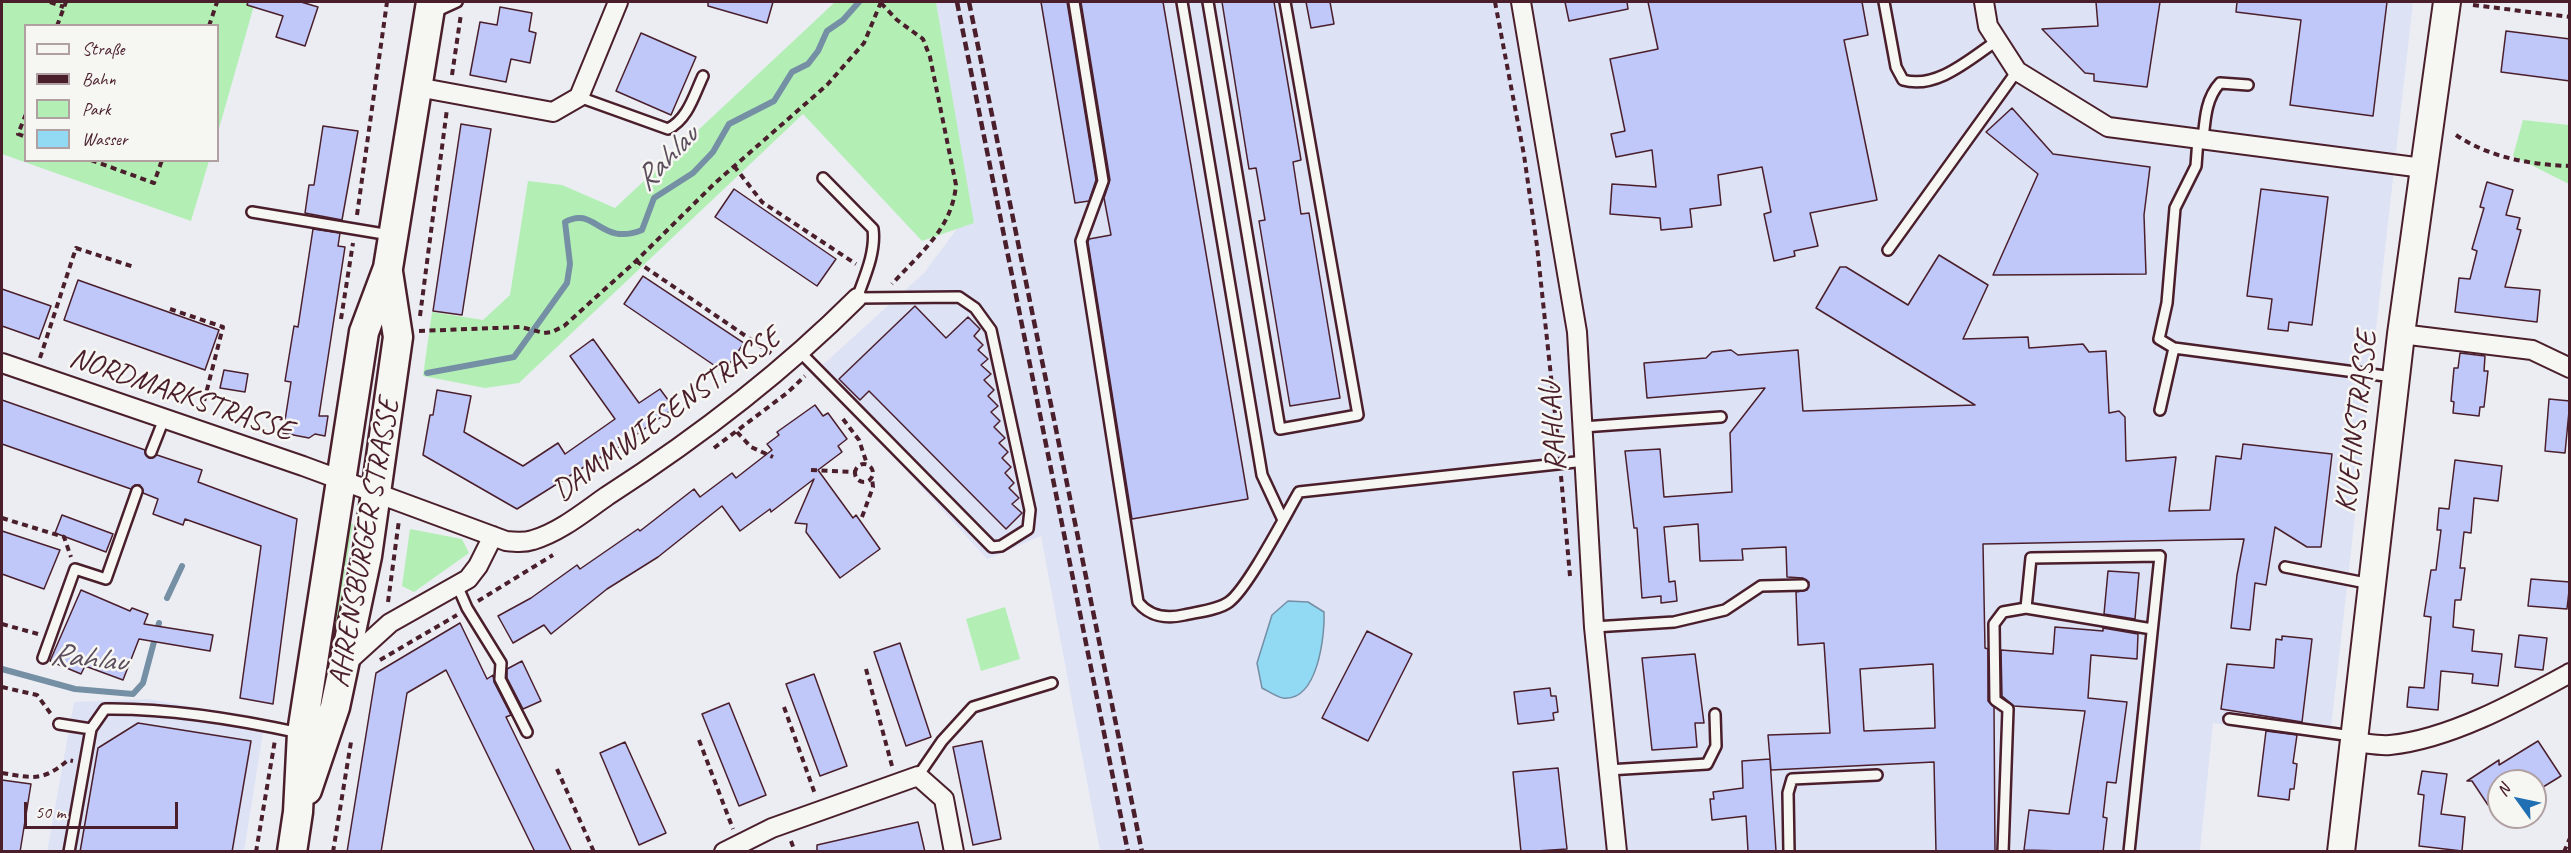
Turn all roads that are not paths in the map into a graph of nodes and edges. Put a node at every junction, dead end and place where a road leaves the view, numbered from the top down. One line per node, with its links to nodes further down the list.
1 (457, 2): 11 (lane)
2 (618, 2): 17 (street)
3 (1074, 2): 41 (lane)
4 (1182, 2): 41 (lane)
5 (1208, 2): 6 (lane)
6 (1285, 2)
7 (1521, 2): 35 (street, RAHLAU)
8 (1884, 2): 12 (lane)
9 (1984, 2): 12 (street)
10 (2448, 2): 19 (street, KUEHNSTRASSE)
11 (430, 8): 16 (main road, AHRENSBURGER STRASSE)
12 (1998, 40): 13 (street)
13 (2017, 71): 18 (street); 23 (lane)
14 (703, 76): 17 (lane)
15 (2248, 85): 18 (lane)
16 (417, 87): 17 (street); 22 (main road, AHRENSBURGER STRASSE)
17 (579, 98)
18 (2200, 139): 19 (street); 27 (lane)
19 (2423, 168): 26 (street, KUEHNSTRASSE)
20 (824, 178): 25 (lane)
21 (252, 212): 22 (lane)
22 (393, 236): 24 (main road, AHRENSBURGER STRASSE)
23 (1888, 250)
24 (388, 268): 38 (main road, AHRENSBURGER STRASSE); 40 (main road, AHRENSBURGER STRASSE)
25 (857, 298): 28 (street, DAMMWIESENSTRASSE); 28 (lane)
26 (2401, 334): 30 (street); 31 (street, KUEHNSTRASSE)
27 (2174, 348): 31 (lane); 32 (lane)
28 (795, 358): 42 (street, DAMMWIESENSTRASSE)
29 (2, 363): 34 (street, NORDMARKSTRASSE)
30 (2570, 368)
31 (2395, 377): 44 (street, KUEHNSTRASSE)
32 (2160, 410)
33 (1721, 417): 35 (lane)
34 (164, 419): 36 (lane); 38 (street, NORDMARKSTRASSE)
35 (1583, 427): 37 (street, RAHLAU)
36 (151, 452)
37 (1585, 460): 41 (lane); 48 (street, RAHLAU)
38 (342, 480): 40 (street, NORDMARKSTRASSE); 58 (main road, AHRENSBURGER STRASSE)
39 (137, 491): 50 (lane)
40 (377, 493): 42 (street, DAMMWIESENSTRASSE); 51 (main road, AHRENSBURGER STRASSE)
41 (1283, 520)
42 (493, 536): 45 (street)
43 (2284, 567): 44 (lane)
44 (2371, 584): 60 (street, KUEHNSTRASSE)
45 (457, 585): 51 (street); 59 (lane)
46 (1803, 585): 48 (lane)
47 (2026, 608): 49 (lane); 49 (lane); 71 (lane)
48 (1594, 627): 61 (street, RAHLAU)
49 (2152, 629): 72 (lane)
50 (43, 658)
51 (346, 663): 64 (main road, AHRENSBURGER STRASSE)
52 (2570, 673): 60 (street)
53 (1052, 683): 63 (lane)
54 (1715, 714): 61 (lane)
55 (2229, 719): 60 (lane)
56 (59, 724): 57 (lane)
57 (90, 729): 58 (lane); 66 (lane)
58 (289, 730): 64 (main road, AHRENSBURGER STRASSE)
59 (527, 732)
60 (2354, 739): 73 (street, KUEHNSTRASSE)
61 (1608, 770): 69 (street, RAHLAU)
62 (1877, 775): 70 (lane)
63 (918, 776): 65 (street); 68 (street)
64 (298, 812): 67 (main road, AHRENSBURGER STRASSE)
65 (731, 848)
66 (69, 852)
67 (292, 852)
68 (954, 852)
69 (1617, 852)
70 (1789, 852)
71 (2003, 852)
72 (2129, 852)
73 (2341, 852)

